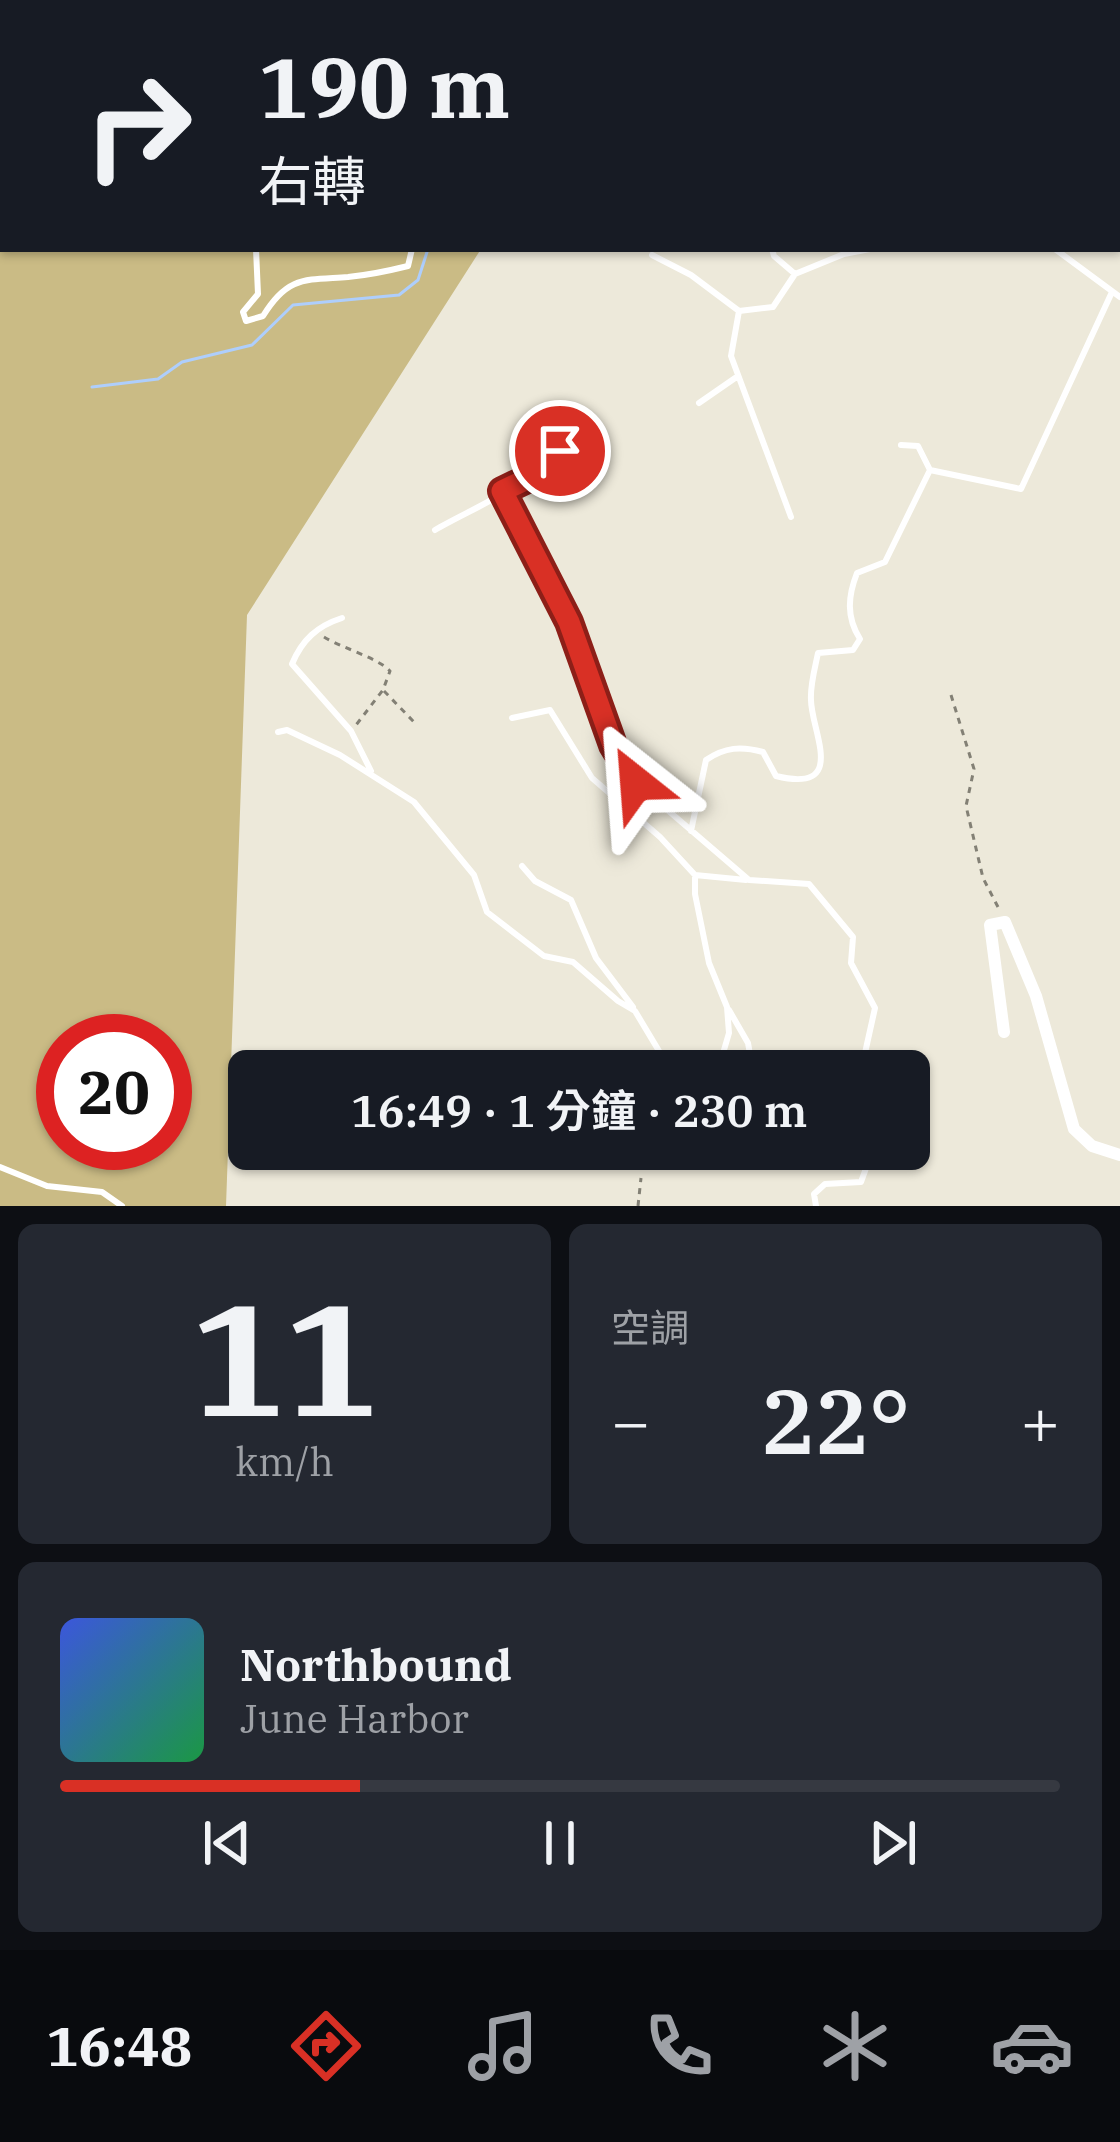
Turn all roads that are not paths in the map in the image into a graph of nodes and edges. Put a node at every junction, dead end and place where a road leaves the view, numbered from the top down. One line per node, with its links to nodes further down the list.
1 (256, 252): 2 (lane)
2 (411, 252)
3 (773, 252): 7 (lane)
4 (842, 252): 7 (lane)
5 (1059, 252): 8 (lane)
6 (652, 255): 9 (lane)
7 (795, 274): 9 (lane)
8 (1116, 295): 14 (lane)
9 (739, 311): 10 (lane)
10 (738, 376): 11 (lane); 16 (lane)
11 (700, 403)
12 (565, 438): 15 (lane)
13 (902, 445): 14 (lane)
14 (931, 470): 22 (lane)
15 (502, 491): 17 (lane); 22 (lane)
16 (791, 517)
17 (435, 530)
18 (341, 618): 21 (lane)
19 (512, 718): 24 (lane)
20 (278, 732): 21 (lane)
21 (373, 774): 27 (lane)
22 (691, 831): 25 (lane)
23 (522, 866): 27 (lane)
24 (695, 875): 25 (lane); 26 (lane)
25 (749, 880): 32 (lane)
26 (727, 1007): 30 (lane); 31 (lane)
27 (635, 1010): 29 (lane)
28 (1004, 1032): 33 (street)
29 (658, 1050)
30 (723, 1050)
31 (749, 1050)
32 (865, 1050)
33 (1120, 1155)
34 (0, 1167): 36 (lane)
35 (865, 1170): 37 (lane)
36 (122, 1206)
37 (816, 1206)

